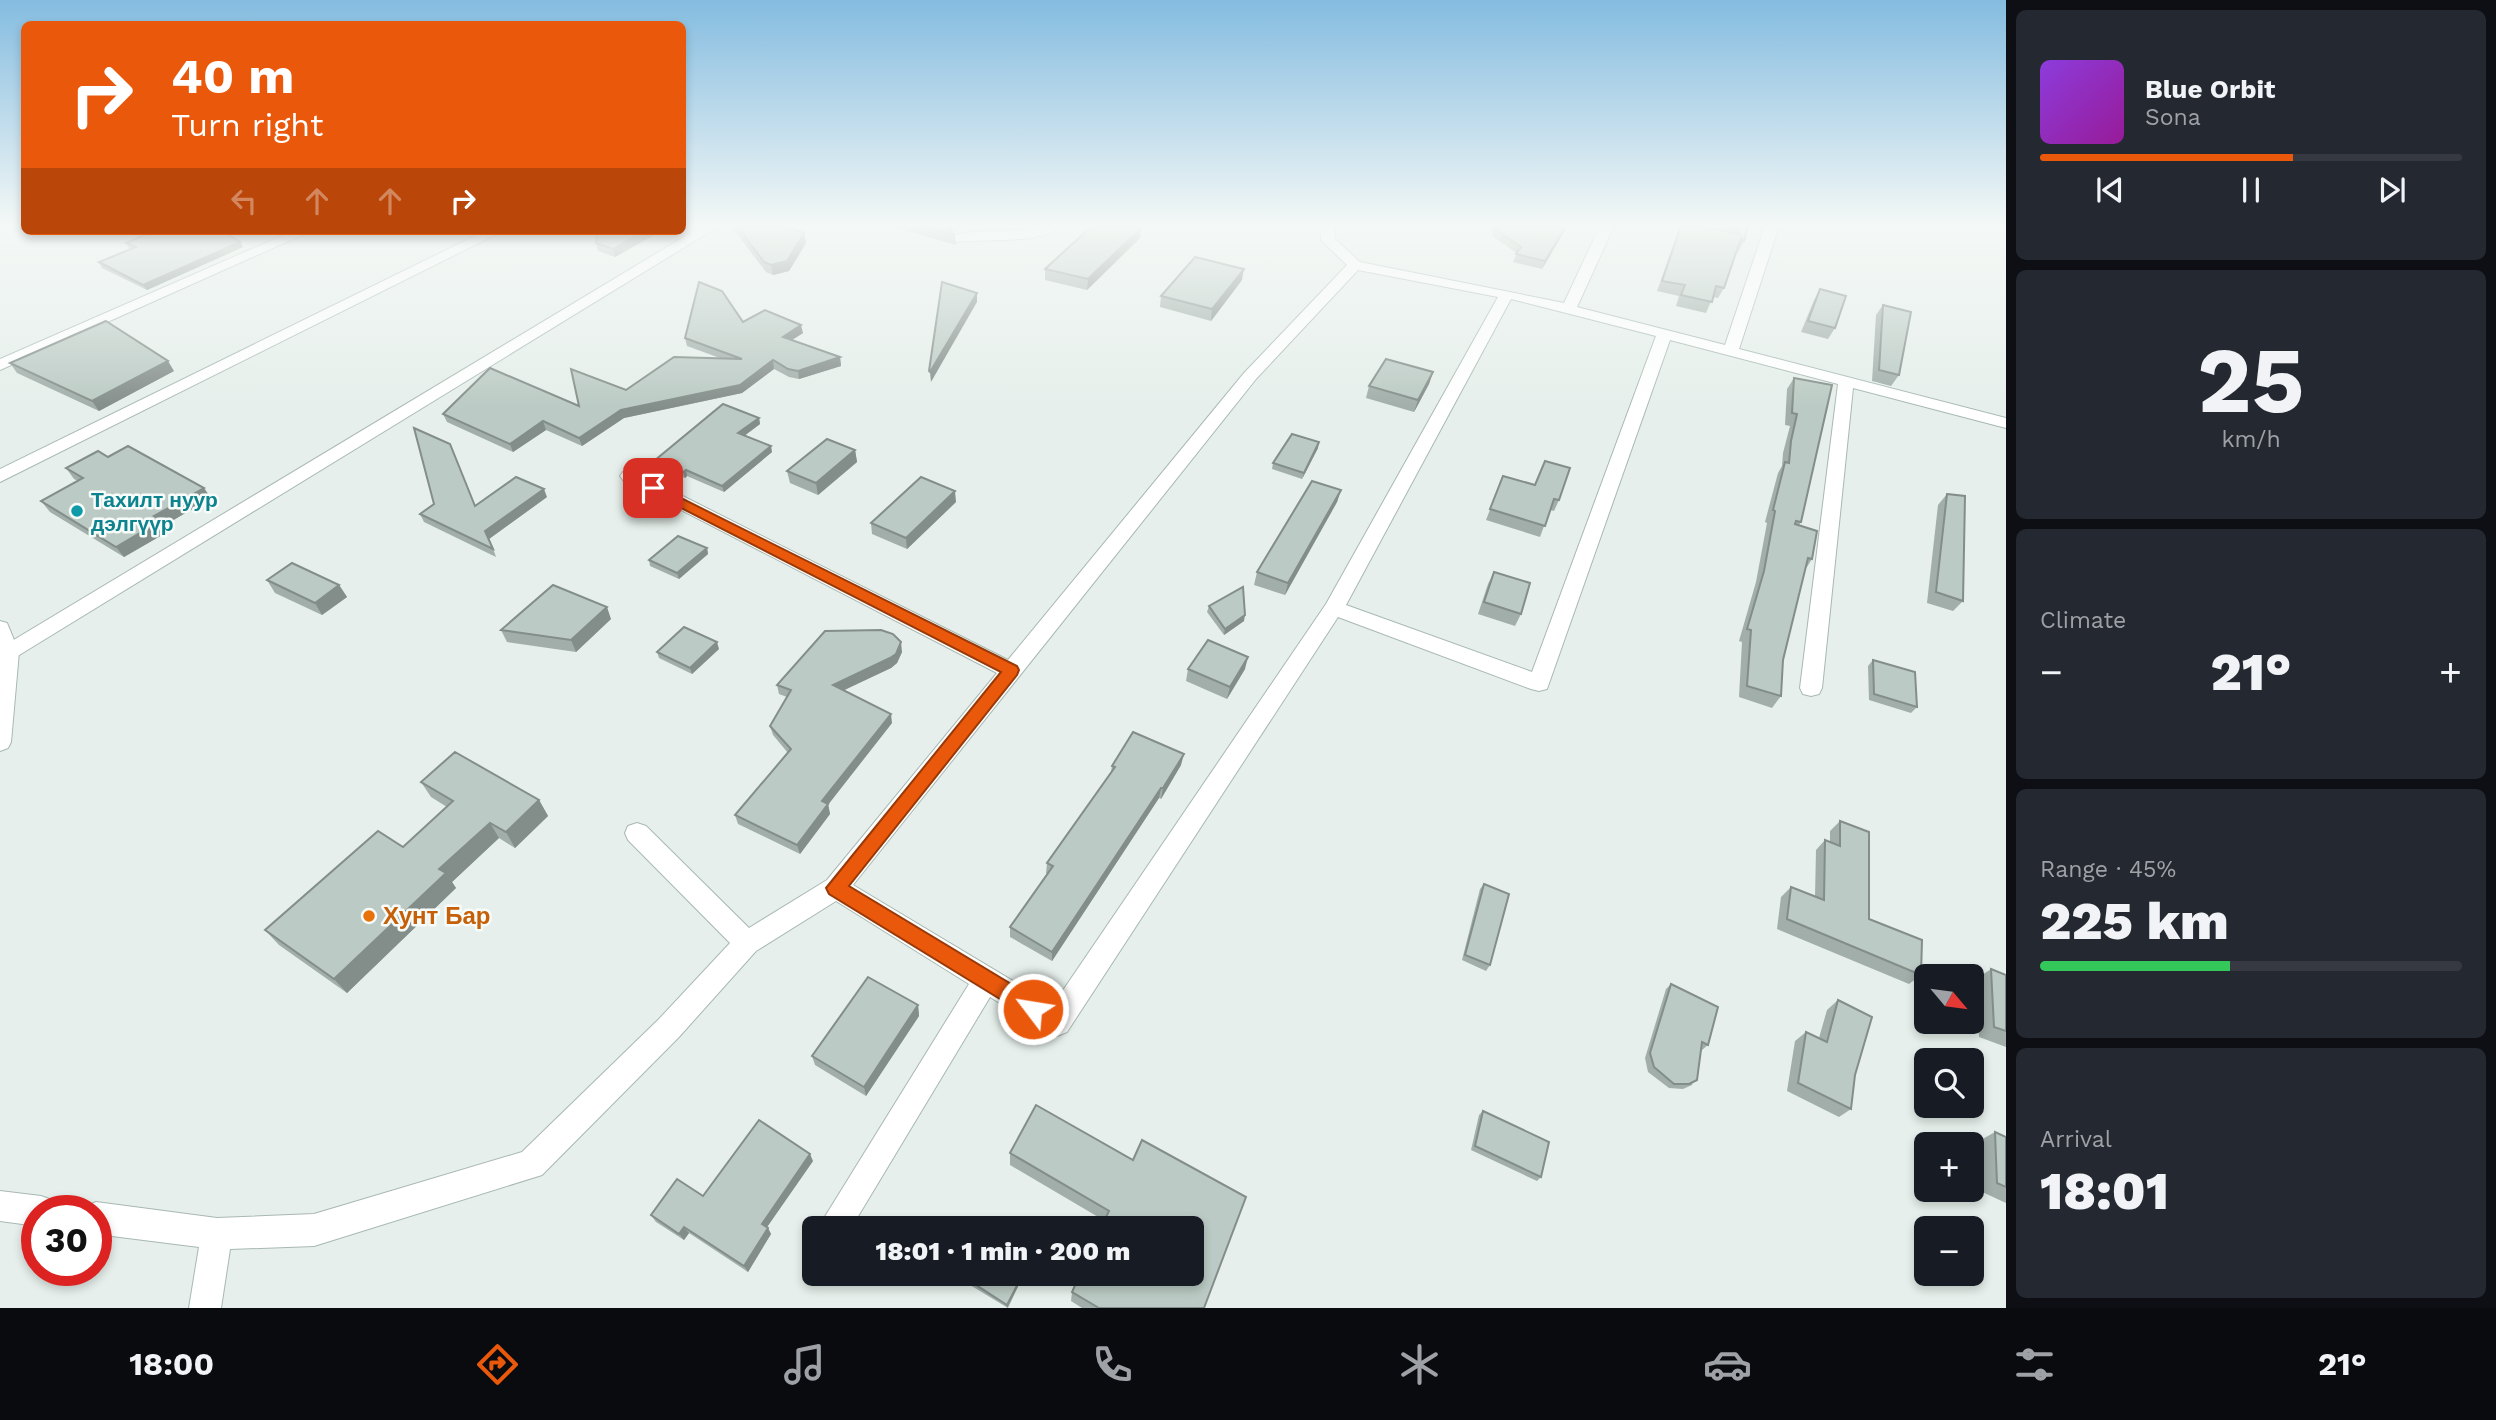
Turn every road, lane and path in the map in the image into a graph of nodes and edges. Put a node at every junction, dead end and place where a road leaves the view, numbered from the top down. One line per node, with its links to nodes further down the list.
1 (177, 287): 12 (street)
2 (383, 287): 15 (street)
3 (611, 287): 19 (street)
4 (1334, 287): 20 (street)
5 (1471, 287): 8 (street)
6 (1579, 287): 9 (street)
7 (1752, 287): 11 (street)
8 (1507, 294): 9 (street); 17 (street)
9 (1569, 309): 10 (street)
10 (1664, 334): 11 (street); 17 (street)
11 (1731, 350): 13 (street)
12 (0, 365)
13 (1846, 382): 14 (street); 21 (street)
14 (2006, 423)
15 (0, 476)
16 (629, 476): 20 (street)
17 (1334, 608): 26 (street)
18 (0, 628): 19 (street)
19 (9, 652): 22 (street)
20 (1011, 670): 24 (street)
21 (1811, 688)
22 (0, 742)
23 (637, 833): 25 (street)
24 (836, 888): 25 (street); 26 (street)
25 (747, 943): 31 (street)
26 (986, 980): 29 (street)
27 (0, 1206): 28 (street)
28 (21, 1209)
29 (841, 1216)
30 (112, 1220): 31 (street)
31 (217, 1234): 32 (street)
32 (205, 1308)

